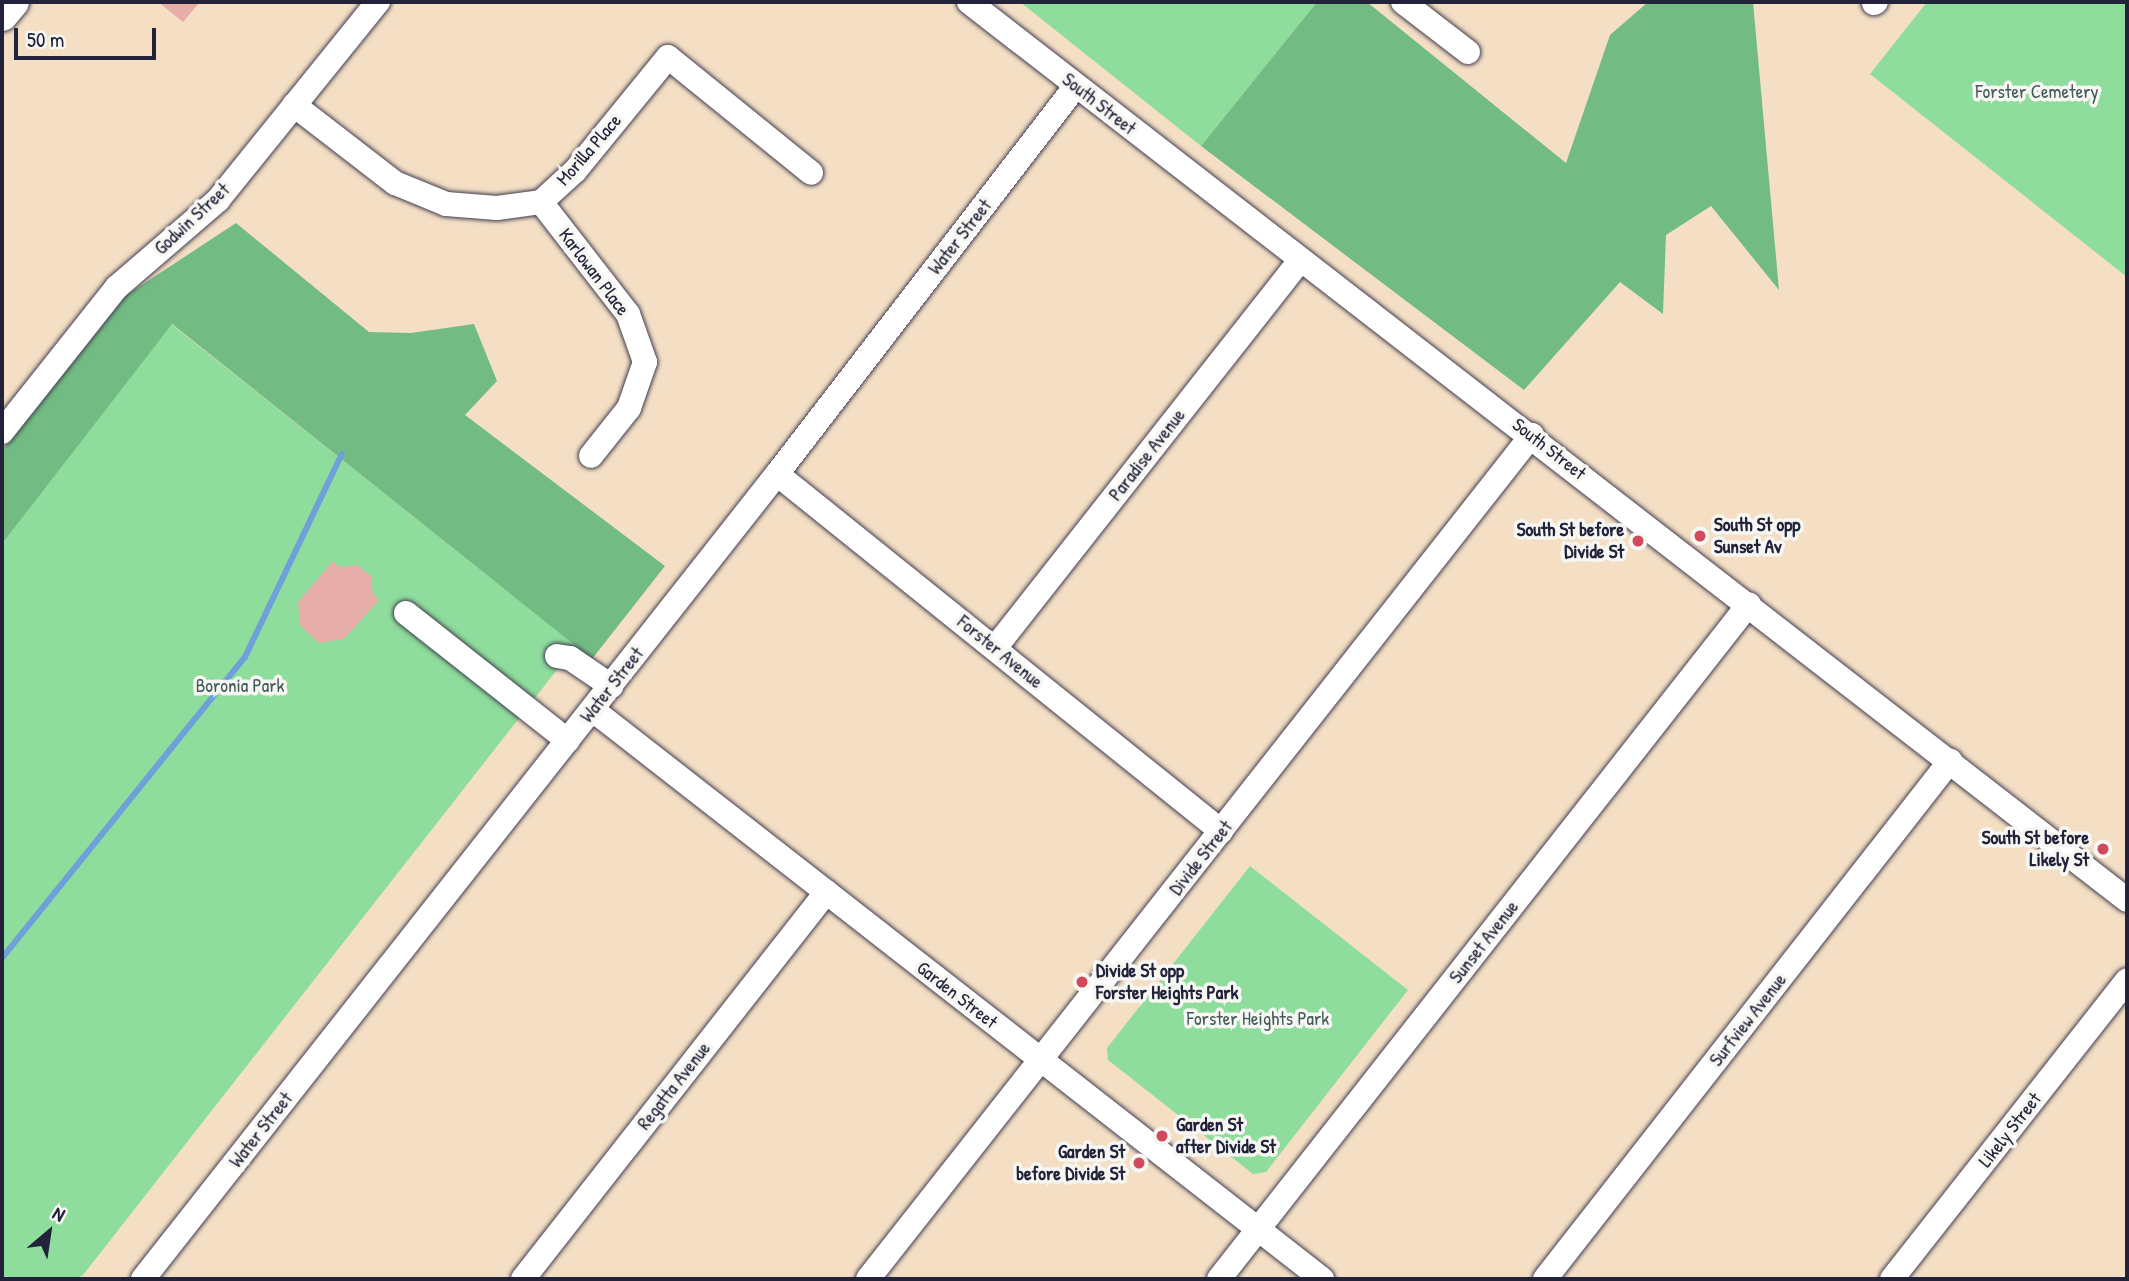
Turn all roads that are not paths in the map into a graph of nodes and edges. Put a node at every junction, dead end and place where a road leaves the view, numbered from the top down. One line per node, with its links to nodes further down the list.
1 (13, 2): 5 (main road)
2 (378, 2): 8 (street, Godwin Street)
3 (969, 2): 7 (street, South Street)
4 (1404, 2): 6 (street)
5 (2, 15)
6 (1468, 52)
7 (1076, 86): 11 (street, South Street); 15 (street, Water Street)
8 (294, 105): 10 (street, Morilla Place); 12 (street, Godwin Street)
9 (811, 173): 10 (street, Morilla Place)
10 (541, 202): 14 (street, Karlowan Place)
11 (1299, 262): 13 (street, South Street); 18 (street, Paradise Avenue)
12 (2, 432)
13 (1532, 435): 16 (street, South Street); 24 (street, Divide Street)
14 (591, 456)
15 (777, 474): 18 (street, Forster Avenue); 20 (street, Water Street)
16 (1749, 604): 23 (street, South Street); 29 (street, Sunset Avenue)
17 (406, 612): 22 (street)
18 (996, 649): 24 (street, Forster Avenue)
19 (557, 656): 20 (street)
20 (611, 687): 21 (street, Water Street)
21 (593, 710): 22 (street, Water Street); 25 (street, Garden Street)
22 (568, 741): 30 (street, Water Street)
23 (1950, 761): 26 (street, South Street); 35 (street, Surfview Avenue)
24 (1221, 831): 28 (street, Divide Street)
25 (826, 892): 28 (street, Garden Street); 31 (street, Regatta Avenue)
26 (2127, 900)
27 (2127, 980): 36 (street, Likely Street)
28 (1041, 1061): 29 (street, Garden Street); 32 (street, Divide Street)
29 (1258, 1229): 33 (street, Sunset Avenue); 34 (street, Garden Street)
30 (143, 1279)
31 (523, 1279)
32 (868, 1279)
33 (1219, 1279)
34 (1322, 1279)
35 (1545, 1279)
36 (1892, 1279)

